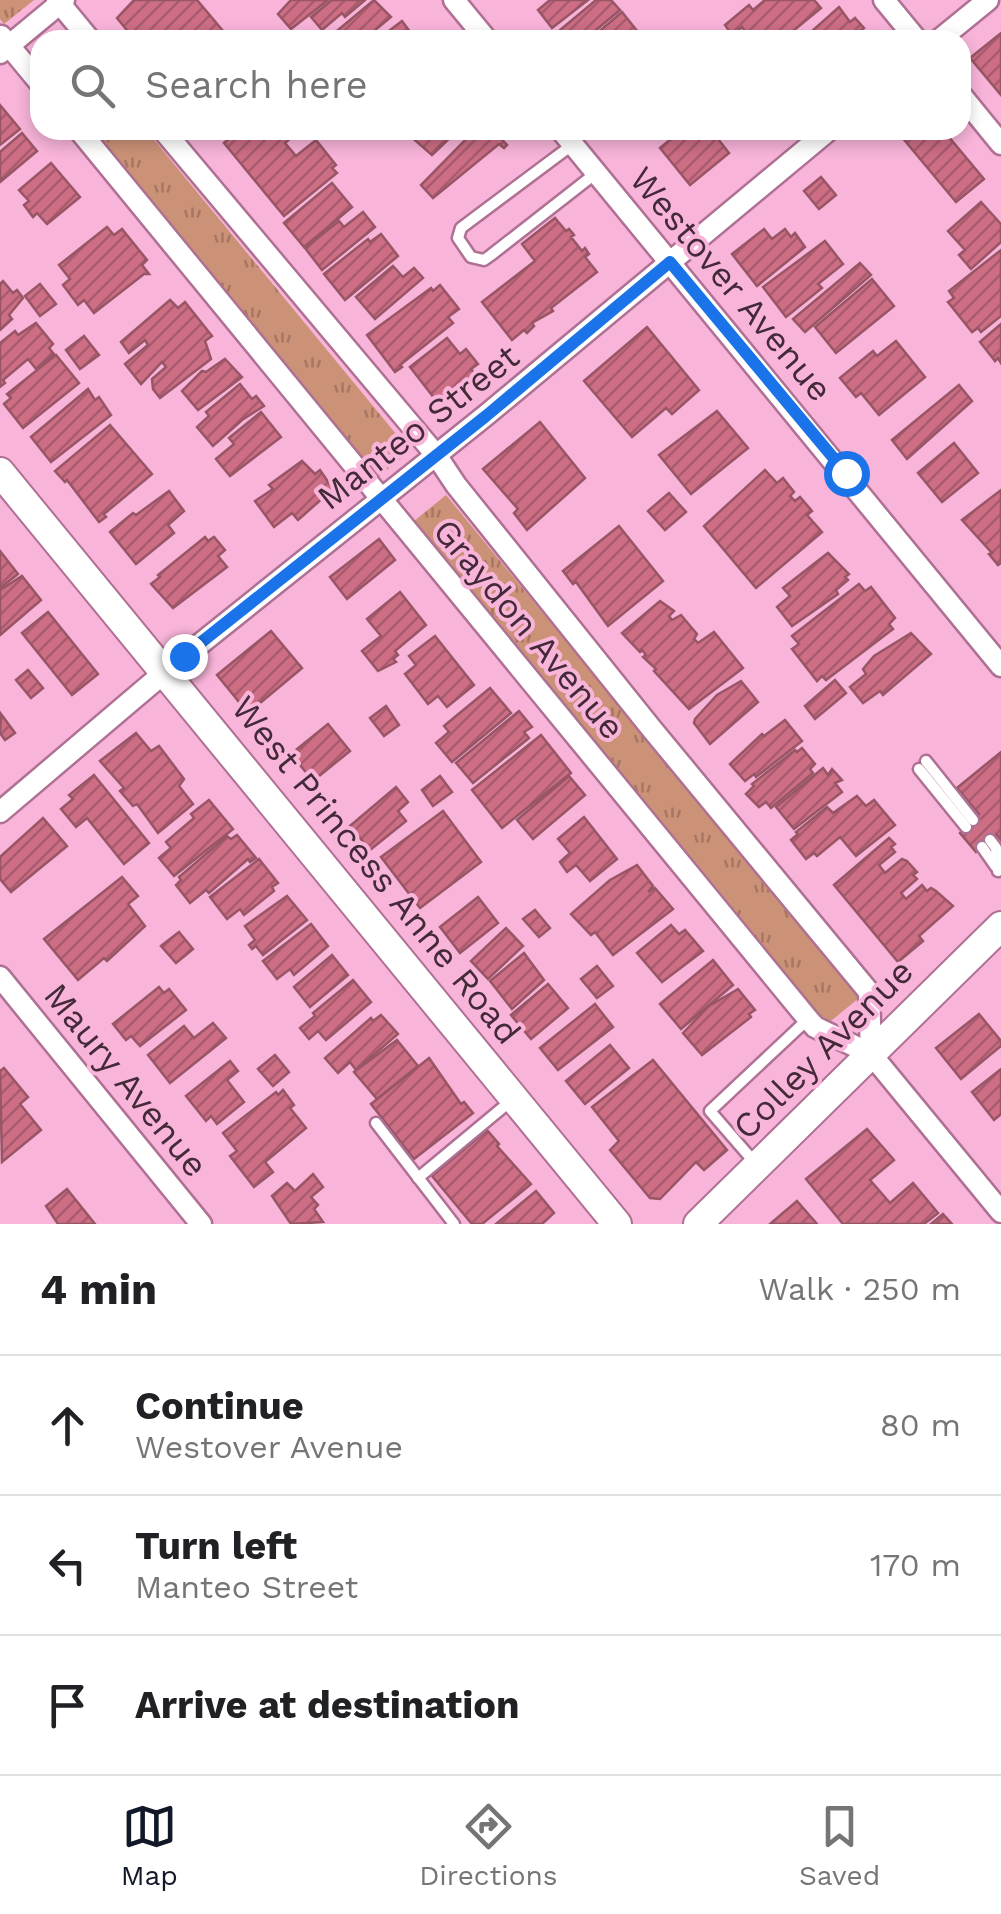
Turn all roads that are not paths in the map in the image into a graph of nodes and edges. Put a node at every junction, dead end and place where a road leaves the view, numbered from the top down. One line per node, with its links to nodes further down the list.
1 (454, 0): 6 (street)
2 (884, 0): 7 (street)
3 (988, 0): 8 (street)
4 (60, 1): 5 (street); 9 (street)
5 (82, 30)
6 (479, 30)
7 (909, 30)
8 (950, 30)
9 (3, 44): 10 (street)
10 (30, 72)
11 (971, 106): 17 (street)
12 (87, 140): 22 (street, Graydon Avenue)
13 (172, 140): 20 (street, Graydon Avenue)
14 (564, 140): 18 (lane)
15 (569, 140): 18 (street, Westover Avenue)
16 (818, 140): 19 (street, Manteo Street)
17 (1001, 144)
18 (596, 172): 19 (street, Westover Avenue)
19 (670, 262): 20 (street, Manteo Street); 23 (street, Westover Avenue)
20 (436, 455): 22 (street, Manteo Street); 33 (street, Graydon Avenue)
21 (0, 472): 24 (main road, West Princess Anne Road)
22 (379, 498): 24 (street, Manteo Street); 32 (street, Graydon Avenue)
23 (1001, 666)
24 (164, 672): 26 (street, Manteo Street); 34 (main road, West Princess Anne Road)
25 (922, 765): 27 (lane)
26 (0, 812)
27 (970, 823)
28 (986, 844): 29 (lane)
29 (998, 871)
30 (1001, 926): 33 (main road, Colley Avenue)
31 (0, 977): 39 (street, Maury Avenue)
32 (808, 1020): 33 (street, Graydon Avenue); 36 (lane)
33 (872, 1054): 36 (main road, Colley Avenue); 38 (street, Graydon Avenue)
34 (514, 1099): 37 (lane); 41 (main road, West Princess Anne Road)
35 (376, 1123): 37 (lane)
36 (758, 1167): 42 (main road, Colley Avenue)
37 (418, 1178): 40 (lane)
38 (1001, 1212)
39 (201, 1224)
40 (454, 1224)
41 (617, 1224)
42 (698, 1224)

